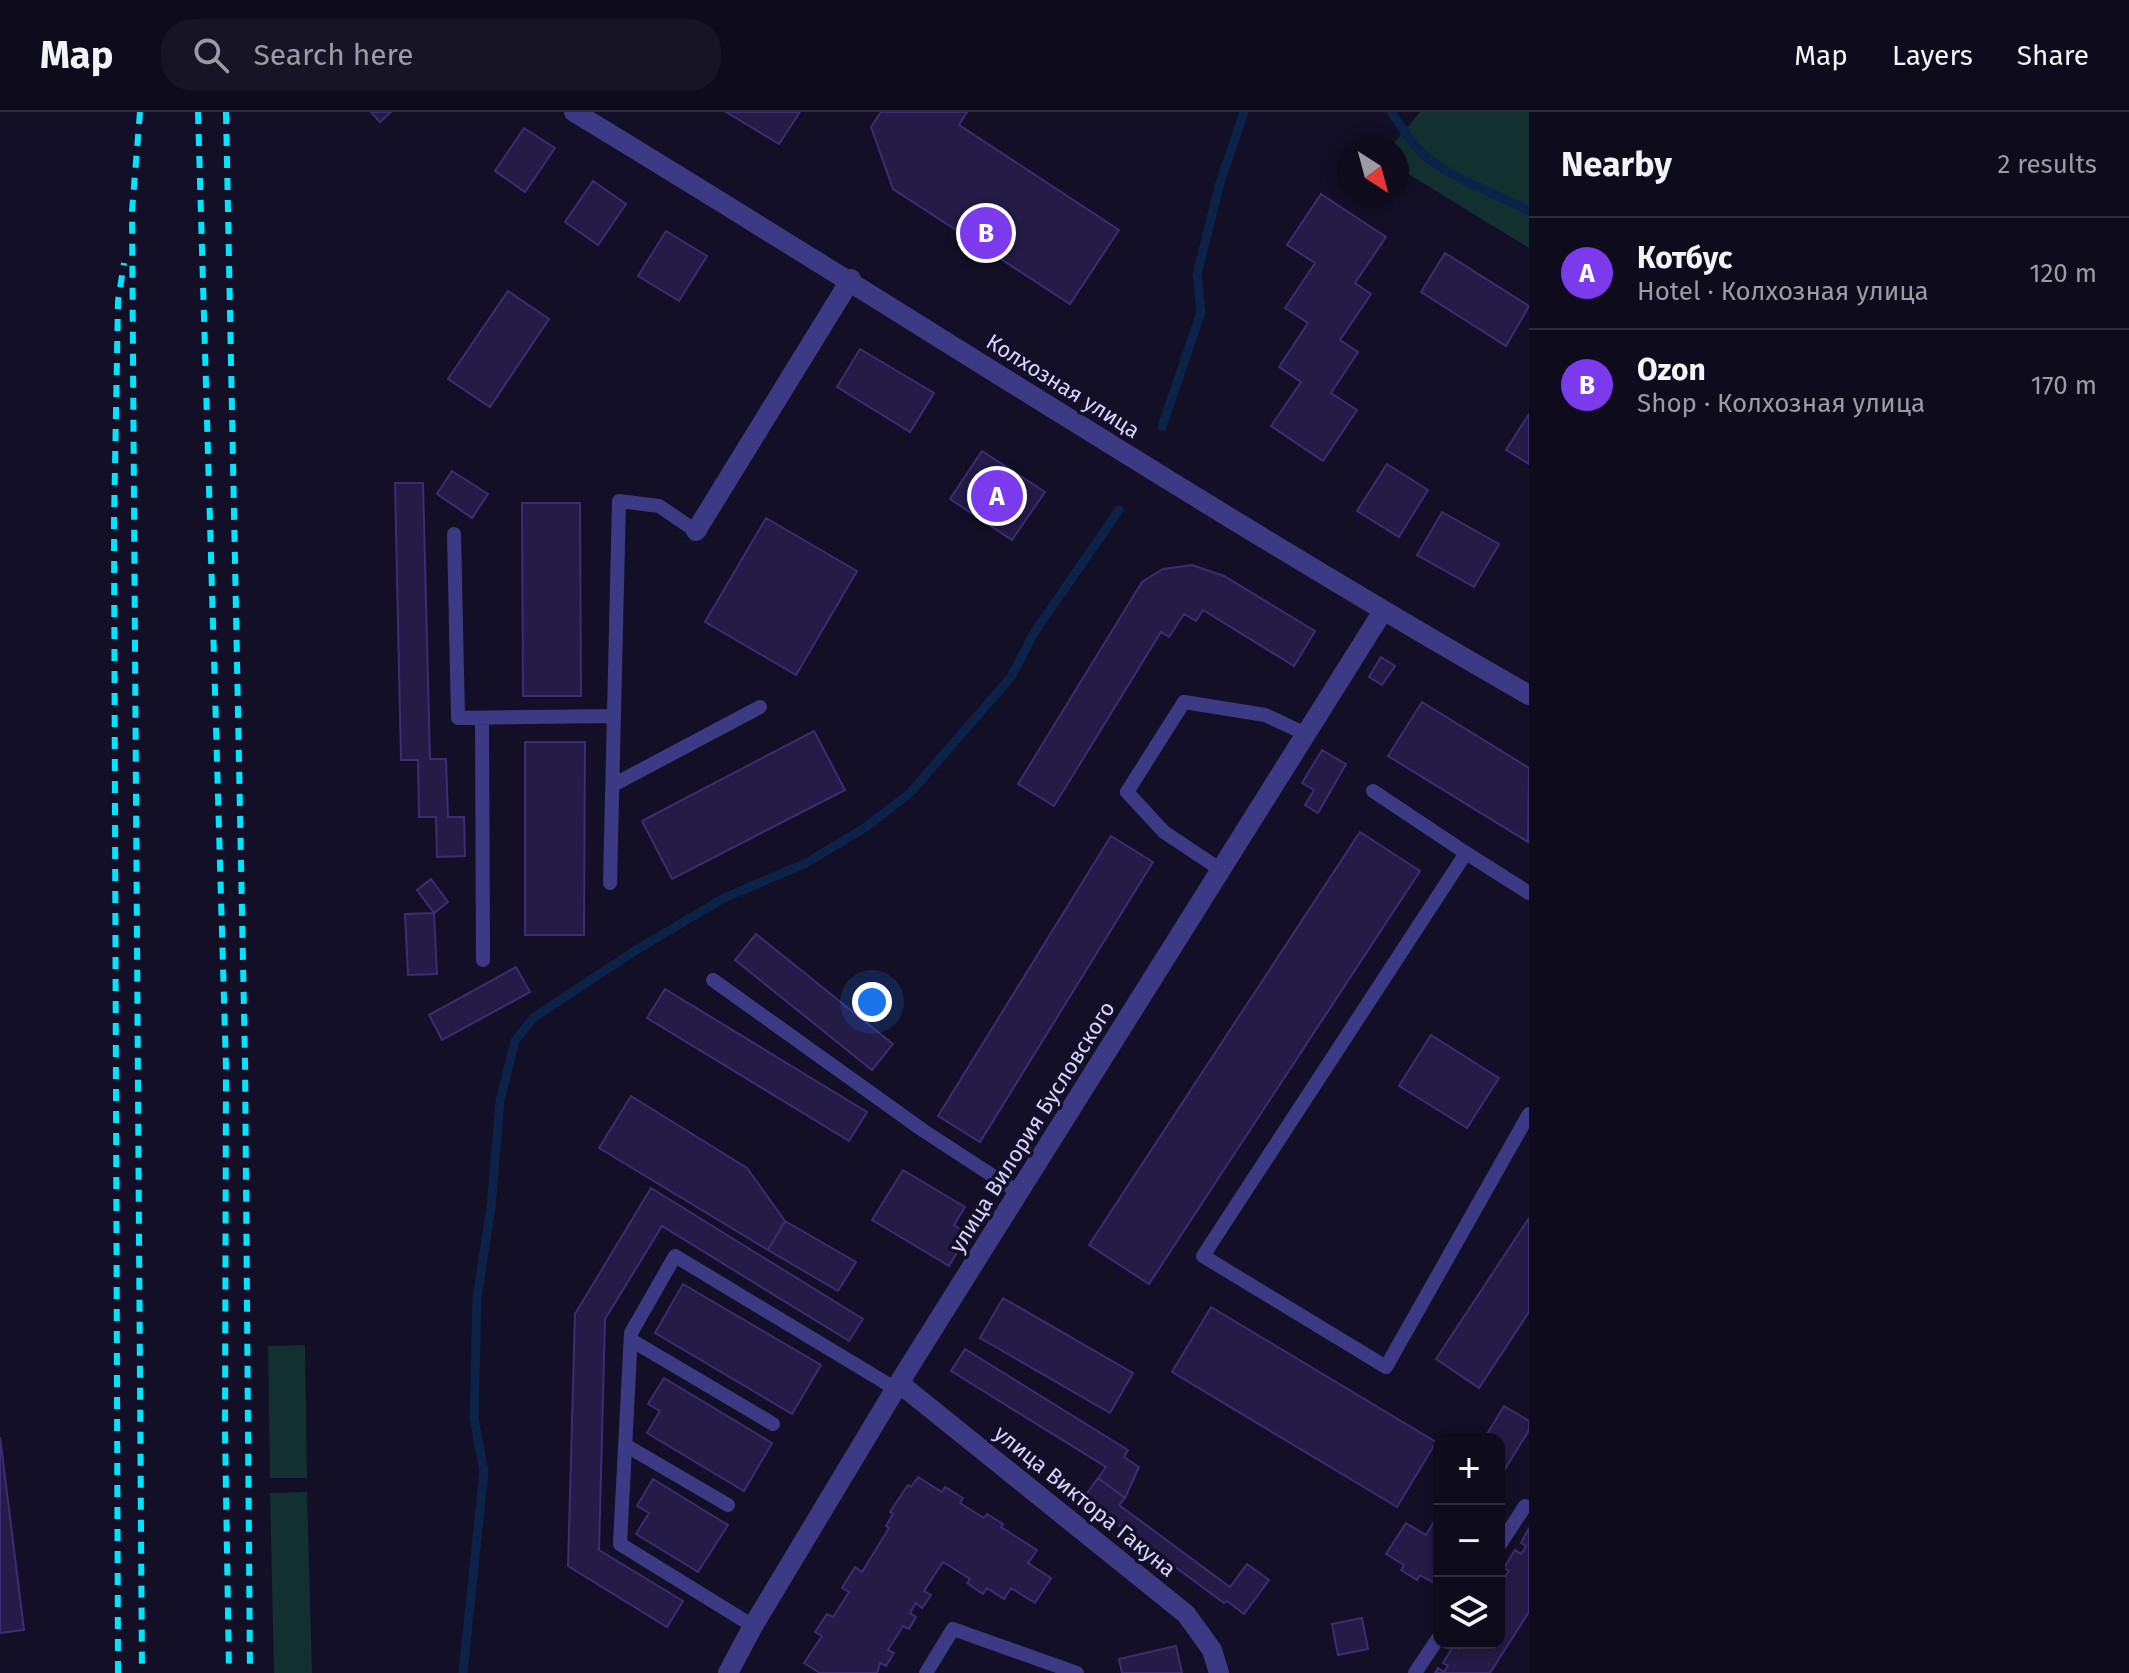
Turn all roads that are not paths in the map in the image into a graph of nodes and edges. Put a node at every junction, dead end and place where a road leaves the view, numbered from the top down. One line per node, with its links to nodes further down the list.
1 (574, 112): 2 (street, Колхозная улица)
2 (851, 279): 3 (street); 5 (street, Колхозная улица)
3 (696, 531): 8 (lane)
4 (454, 534): 9 (lane)
5 (1383, 611): 6 (street, Колхозная улица); 10 (street, улица Вилория Бусловского)
6 (1529, 695)
7 (760, 707): 11 (lane)
8 (614, 716): 9 (lane); 11 (lane)
9 (482, 718): 17 (lane)
10 (1306, 734): 14 (street, улица Вилория Бусловского); 14 (lane)
11 (613, 785): 15 (lane)
12 (1373, 791): 13 (lane)
13 (1466, 853): 16 (lane); 19 (lane)
14 (1221, 870): 20 (street, улица Вилория Бусловского)
15 (610, 883)
16 (1529, 893)
17 (483, 960)
18 (713, 980): 20 (lane)
19 (1529, 1114)
20 (1019, 1193): 22 (street, улица Вилория Бусловского)
21 (631, 1340): 22 (lane); 23 (lane); 24 (lane)
22 (898, 1386): 28 (street, улица Вилория Бусловского); 33 (street, улица Виктора Гакуна)
23 (773, 1424)
24 (625, 1445): 25 (lane); 28 (lane)
25 (728, 1505)
26 (1525, 1506): 27 (lane)
27 (1505, 1537)
28 (753, 1626): 30 (street, улица Вилория Бусловского)
29 (1433, 1646): 34 (lane)
30 (728, 1673)
31 (926, 1673): 32 (lane)
32 (1077, 1673)
33 (1219, 1673)
34 (1415, 1673)

